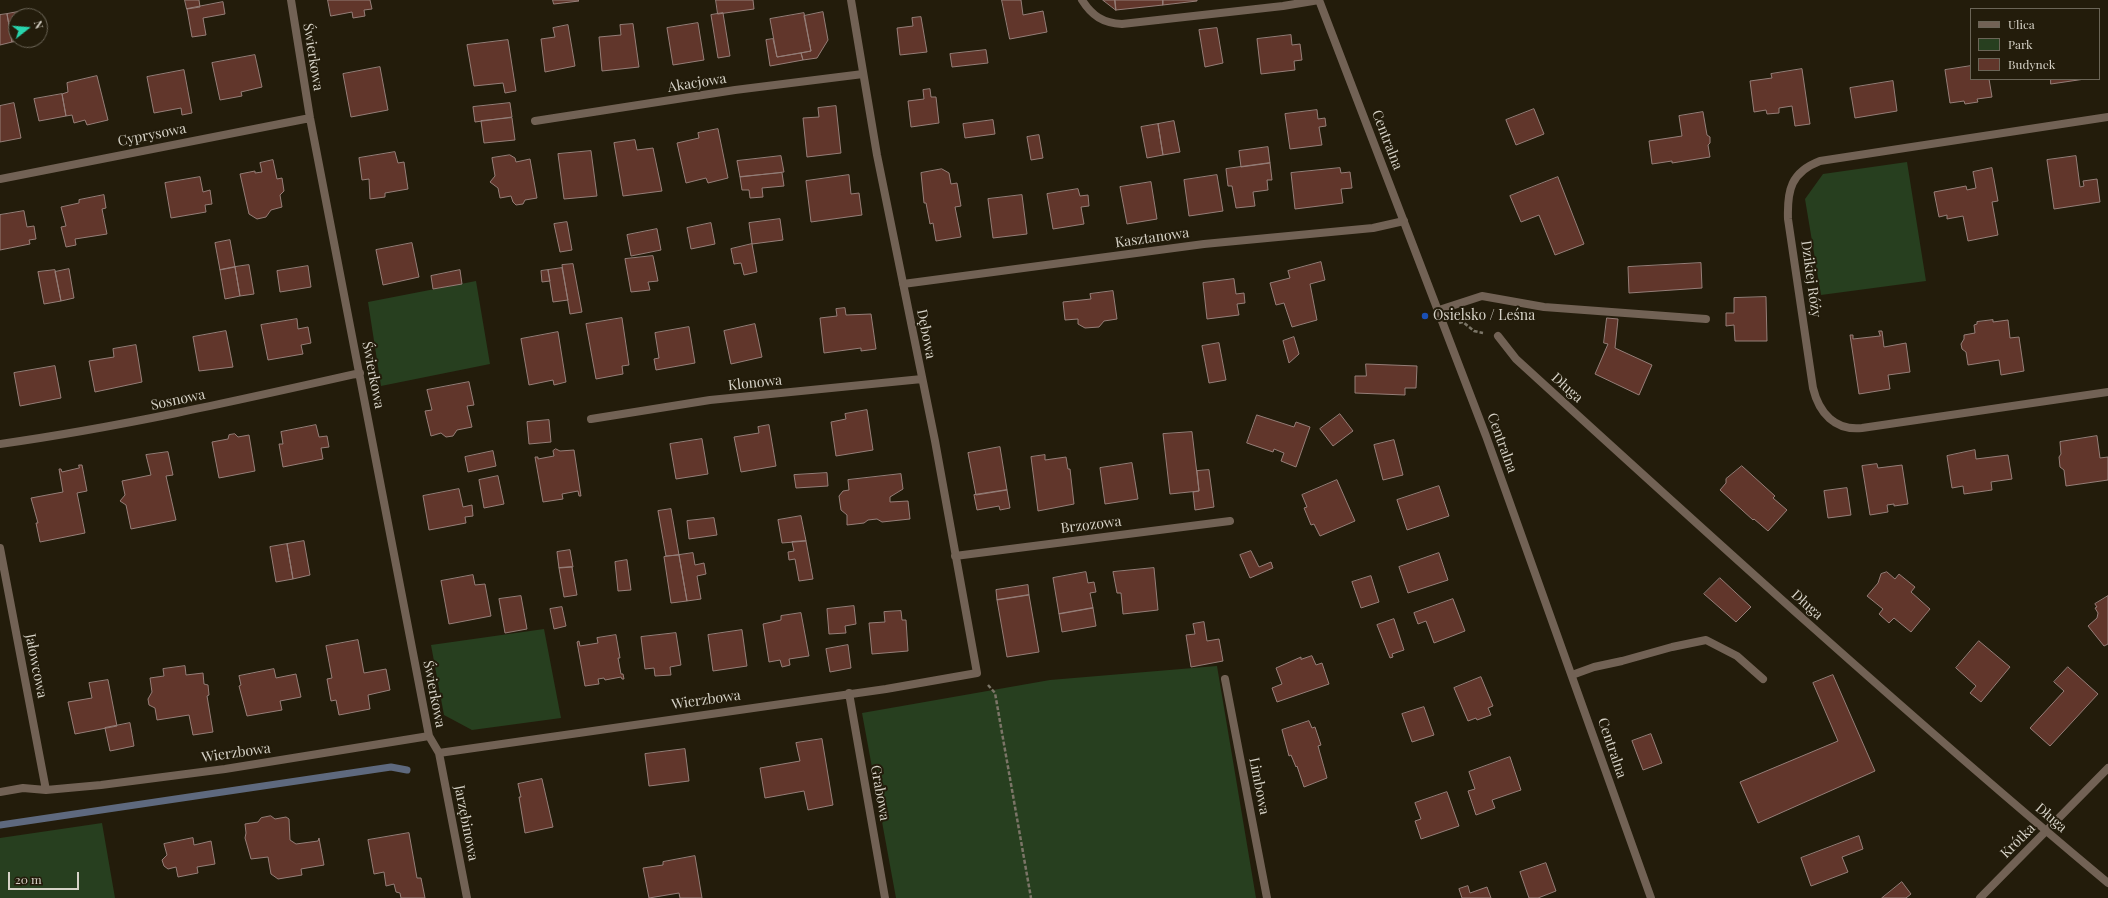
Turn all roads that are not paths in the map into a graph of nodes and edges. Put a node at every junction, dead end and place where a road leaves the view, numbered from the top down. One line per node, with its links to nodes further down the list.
1 (291, 0): 7 (street, Świerkowa)
2 (852, 0): 5 (street, Dębowa)
3 (1082, 0): 4 (street)
4 (1319, 0): 10 (street, Centralna)
5 (863, 74): 8 (street, Akacjowa); 11 (street, Dębowa)
6 (2108, 116): 17 (street, Dzikiej Róży)
7 (310, 118): 9 (street, Cyprysowa); 15 (street, Świerkowa)
8 (535, 121)
9 (0, 179)
10 (1404, 221): 11 (street, Kasztanowa); 12 (street, Centralna)
11 (903, 284): 16 (street, Dębowa)
12 (1439, 310): 13 (street); 24 (street, Centralna)
13 (1706, 319)
14 (1498, 336): 33 (street, Długa)
15 (360, 373): 19 (street, Sosnowa); 28 (street, Świerkowa)
16 (922, 379): 18 (street, Klonowa); 22 (street, Dębowa)
17 (2108, 392)
18 (591, 419)
19 (0, 444)
20 (1230, 521): 22 (street, Brzozowa)
21 (0, 548): 31 (street, Jałowcowa)
22 (955, 556): 23 (street, Dębowa)
23 (977, 672): 27 (street, Wierzbowa)
24 (1572, 675): 26 (street); 38 (street, Centralna)
25 (1225, 679): 37 (street, Limbowa)
26 (1763, 679)
27 (849, 693): 29 (street, Wierzbowa); 36 (street, Grabowa)
28 (429, 736): 29 (street, Świerkowa); 31 (street, Wierzbowa)
29 (439, 753): 35 (street, Jarzębinowa)
30 (2108, 768): 33 (street, Krótka)
31 (46, 790): 32 (street, Wierzbowa)
32 (0, 792)
33 (2046, 831): 34 (street, Długa); 39 (street, Krótka)
34 (2108, 884)
35 (467, 898)
36 (885, 898)
37 (1267, 898)
38 (1651, 898)
39 (1980, 898)

